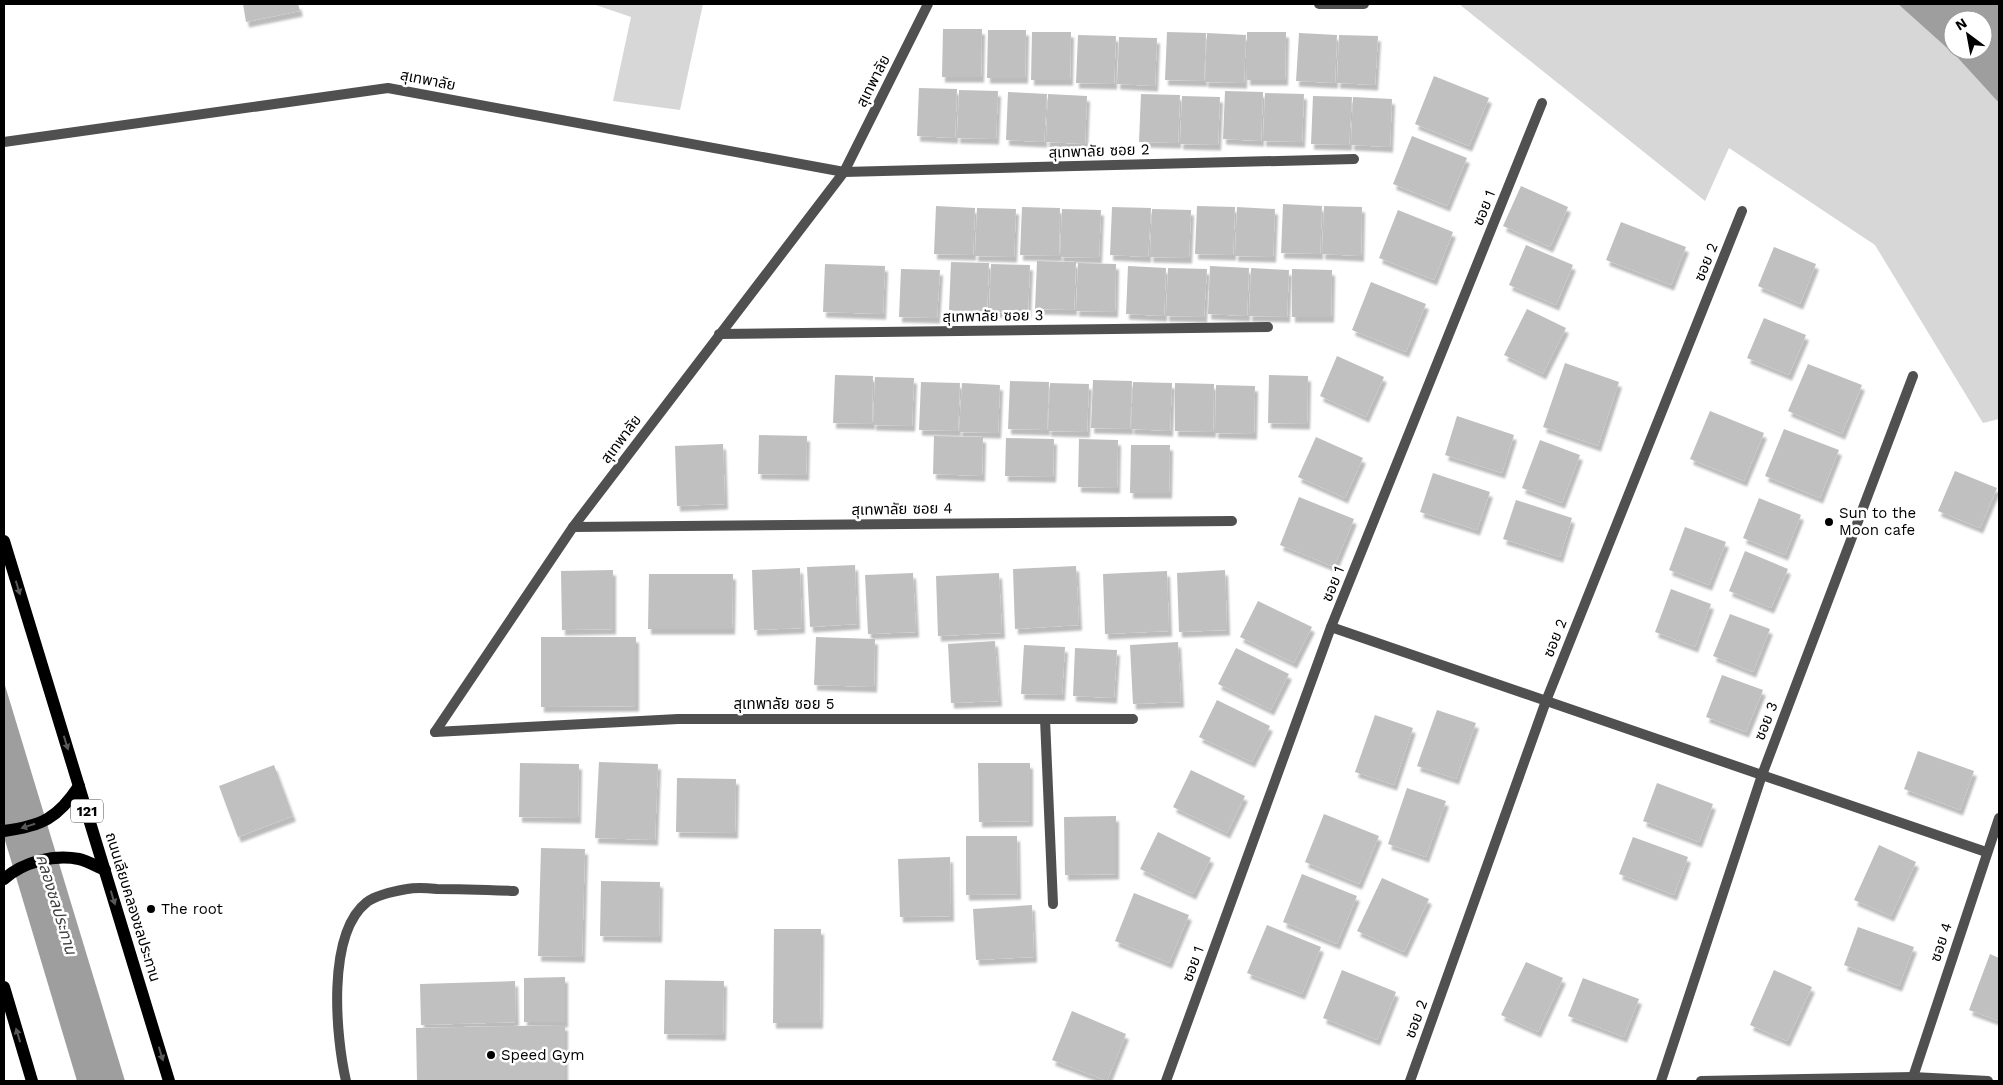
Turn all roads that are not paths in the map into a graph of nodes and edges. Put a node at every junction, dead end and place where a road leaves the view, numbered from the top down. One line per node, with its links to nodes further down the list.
1 (928, 4): 7 (street, สุเทพาลัย)
2 (1318, 4): 3 (street)
3 (1364, 4)
4 (1542, 103): 15 (street, ซอย 1)
5 (4, 142): 7 (street, สุเทพาลัย)
6 (1354, 159): 7 (street, สุเทพาลัย ซอย 2)
7 (844, 172): 10 (street, สุเทพาลัย)
8 (1742, 211): 16 (street, ซอย 2)
9 (1268, 327): 10 (street, สุเทพาลัย ซอย 3)
10 (719, 334): 13 (street, สุเทพาลัย)
11 (1913, 376): 20 (street, ซอย 3)
12 (1232, 521): 13 (street, สุเทพาลัย ซอย 4)
13 (573, 527): 19 (street, สุเทพาลัย)
14 (4, 541): 21 (main road, ถนนเลียบคลองชลประทาน / 121, one-way to 21)
15 (1331, 627): 16 (street); 35 (street, ซอย 1)
16 (1546, 701): 20 (street); 36 (street, ซอย 2)
17 (1045, 719): 18 (street, สุเทพาลัย ซอย 5); 19 (street, สุเทพาลัย ซอย 5); 28 (street)
18 (1133, 719)
19 (435, 732)
20 (1762, 775): 24 (street); 37 (street, ซอย 3)
21 (79, 786): 23 (main road, one-way to 23); 25 (main road, ถนนเลียบคลองชลประทาน / 121)
22 (1999, 818): 24 (street, ซอย 4)
23 (4, 831)
24 (1986, 852): 30 (street, ซอย 4)
25 (105, 870): 26 (main road); 33 (main road, ถนนเลียบคลองชลประทาน / 121, one-way to 33)
26 (7, 877)
27 (514, 891): 34 (street)
28 (1053, 904)
29 (4, 987): 32 (main road, one-way to 29)
30 (1913, 1077): 31 (street); 39 (street)
31 (1773, 1080): 38 (street)
32 (32, 1081)
33 (169, 1081)
34 (346, 1081)
35 (1166, 1081)
36 (1410, 1081)
37 (1661, 1081)
38 (1701, 1081)
39 (1988, 1081)

